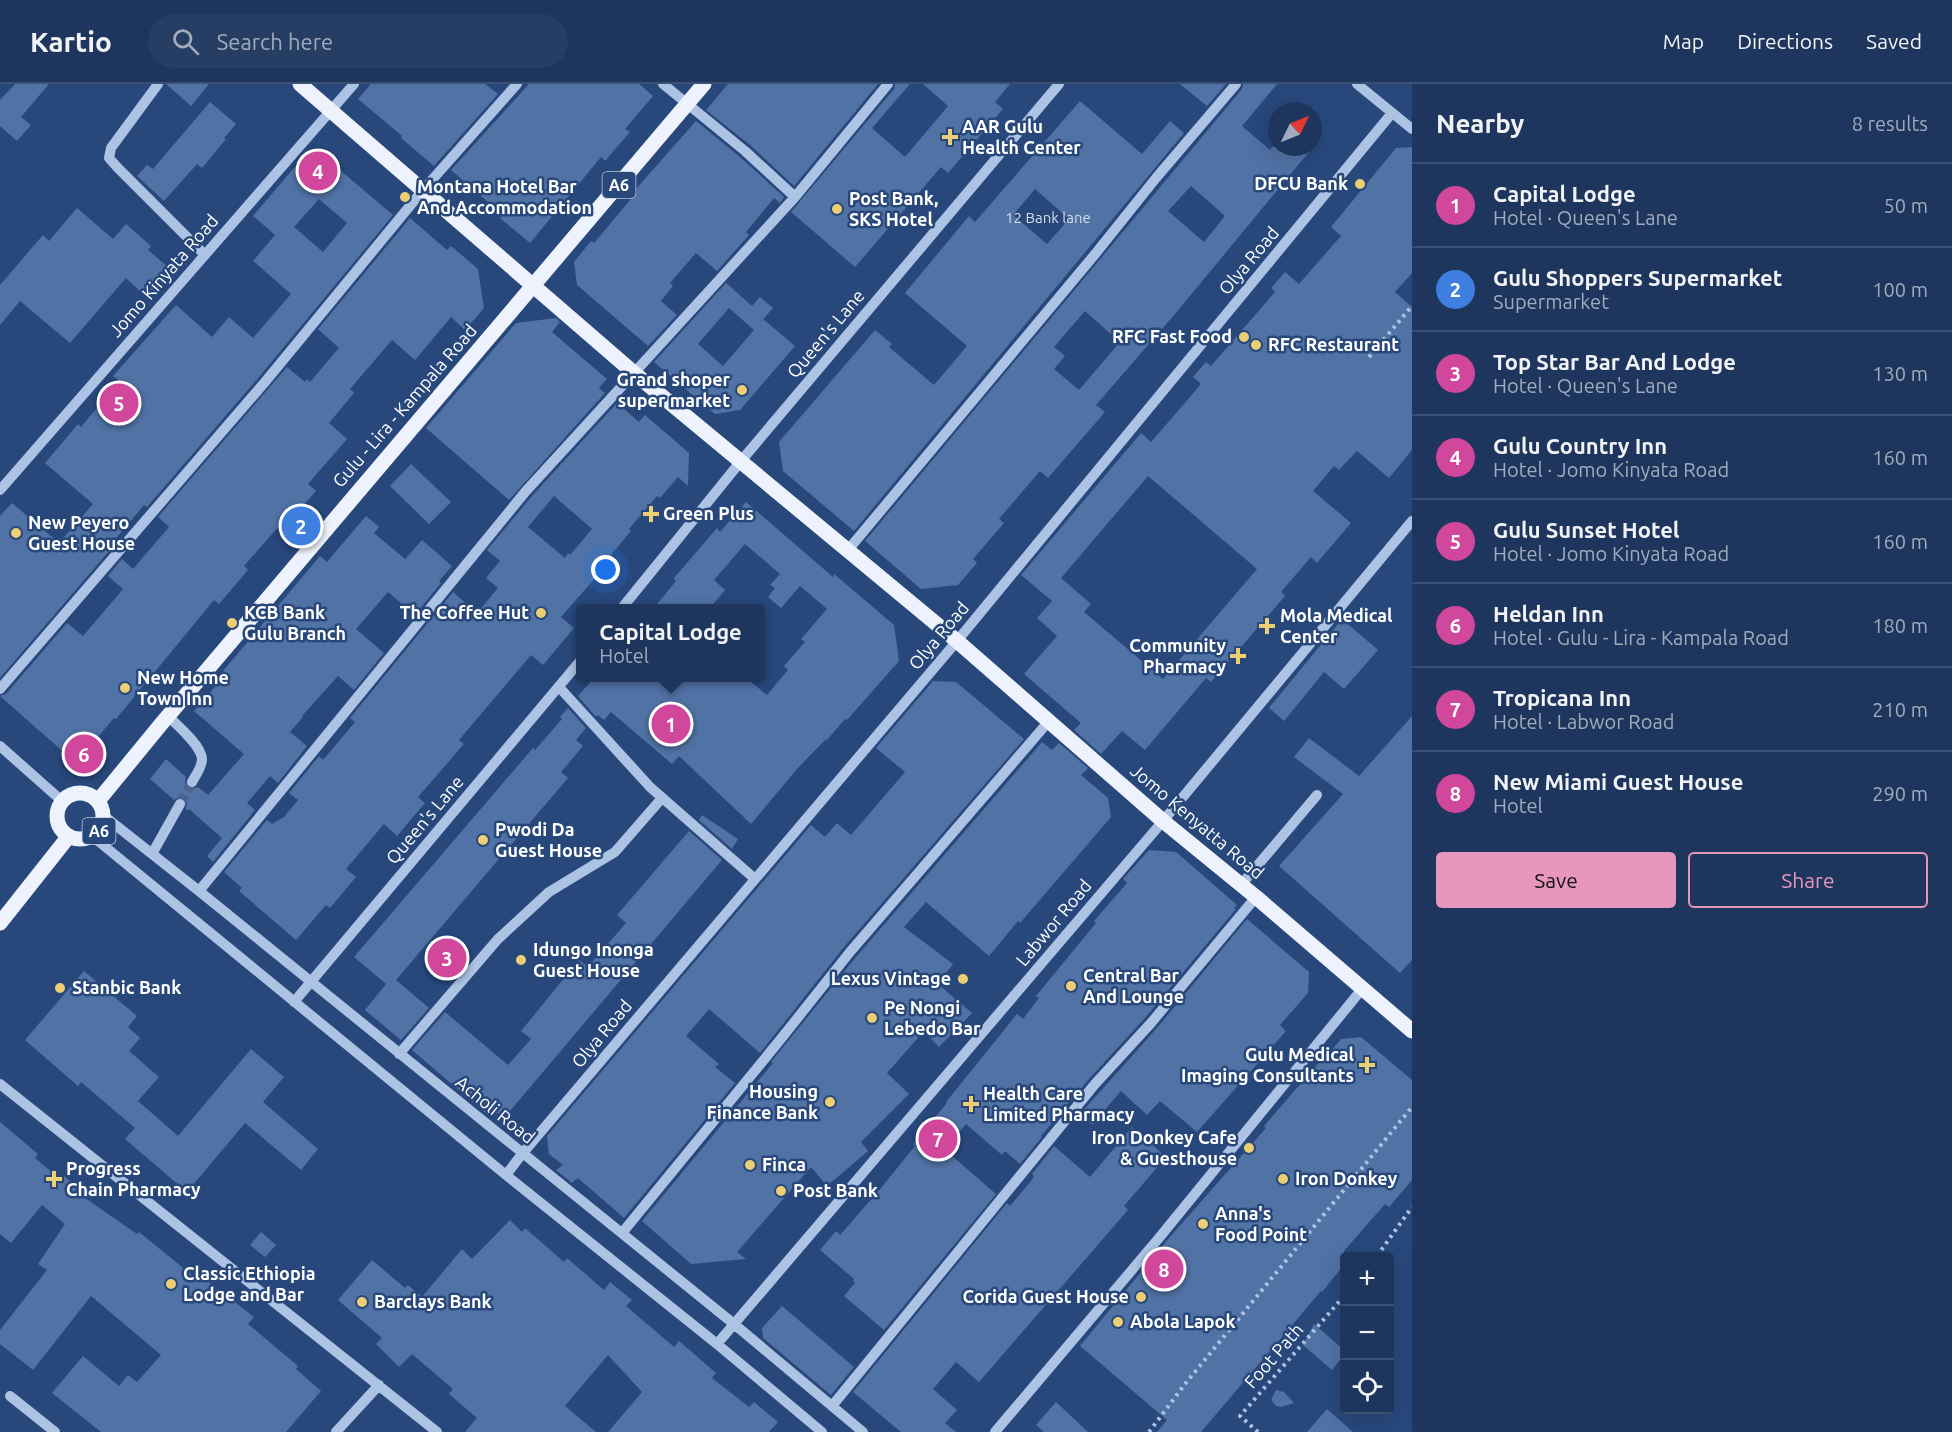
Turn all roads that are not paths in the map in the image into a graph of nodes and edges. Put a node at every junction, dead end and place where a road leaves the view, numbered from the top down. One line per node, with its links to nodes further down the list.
1 (158, 84): 17 (street)
2 (300, 84): 12 (main road, Jomo Kenyatta Road)
3 (354, 84): 12 (street, Jomo Kinyata Road)
4 (517, 84): 15 (street)
5 (663, 84): 11 (street)
6 (704, 84): 11 (main road, A6)
7 (888, 84): 16 (street)
8 (1059, 84): 20 (street, Queen's Lane)
9 (1236, 84): 23 (street)
10 (1357, 84): 13 (street)
11 (688, 105): 16 (street); 18 (main road, A6)
12 (332, 111): 15 (main road, Jomo Kenyatta Road); 17 (street, Jomo Kinyata Road)
13 (1392, 113): 14 (street); 25 (street, Olya Road)
14 (1412, 129)
15 (423, 190): 18 (main road, Jomo Kenyatta Road); 28 (street)
16 (795, 197): 19 (street)
17 (204, 254): 21 (street, Jomo Kinyata Road)
18 (534, 286): 19 (main road, Jomo Kenyatta Road); 29 (main road, Gulu - Lira - Kampala Road / A6)
19 (634, 373): 20 (main road, Jomo Kenyatta Road); 45 (street)
20 (741, 461): 23 (main road, Jomo Kenyatta Road); 24 (street, Queen's Lane)
21 (0, 490)
22 (1412, 521): 39 (street, Labwor Road)
23 (848, 550): 25 (main road, Jomo Kenyatta Road)
24 (626, 604)
25 (957, 642): 30 (main road, Jomo Kenyatta Road); 43 (street, Olya Road)
26 (576, 666): 27 (street, Queen's Lane)
27 (559, 687): 34 (street); 48 (street, Queen's Lane)
28 (0, 688)
29 (168, 716): 32 (street); 36 (main road, Gulu - Lira - Kampala Road / A6)
30 (1049, 721): 39 (main road, Jomo Kenyatta Road); 56 (street)
31 (0, 746): 35 (street)
32 (192, 782)
33 (1317, 795): 44 (street)
34 (662, 798): 43 (street); 52 (street)
35 (62, 801): 36 (main road, A6); 41 (main road, A6)
36 (98, 801): 38 (main road, A6)
37 (180, 804): 42 (street)
38 (104, 816): 40 (main road, A6); 42 (street, Acholi Road)
39 (1163, 821): 44 (main road, Jomo Kenyatta Road); 57 (street, Labwor Road)
40 (92, 836): 41 (main road, A6); 50 (street)
41 (69, 837): 47 (main road, A6)
42 (152, 854): 45 (street, Acholi Road)
43 (755, 879): 54 (street, Olya Road)
44 (1241, 885): 46 (main road, Jomo Kenyatta Road)
45 (199, 891): 48 (street, Acholi Road)
46 (1256, 897): 49 (main road, Jomo Kenyatta Road); 61 (street)
47 (0, 923)
48 (310, 982): 50 (street, Queen's Lane); 52 (street, Acholi Road)
49 (1362, 989): 51 (main road, Jomo Kenyatta Road); 67 (street)
50 (294, 1002): 55 (street)
51 (1412, 1031)
52 (399, 1054): 54 (street, Acholi Road)
53 (0, 1084): 59 (street)
54 (522, 1154): 55 (street, Olya Road); 56 (street, Acholi Road)
55 (506, 1175): 58 (street)
56 (622, 1233): 57 (street, Acholi Road)
57 (734, 1324): 58 (street, Labwor Road); 61 (street, Acholi Road)
58 (717, 1344): 65 (street)
59 (379, 1384): 63 (street); 64 (street)
60 (10, 1396): 62 (street)
61 (832, 1406): 66 (street, Acholi Road)
62 (55, 1432)
63 (336, 1432)
64 (437, 1432)
65 (822, 1432)
66 (863, 1432)
67 (994, 1432)

